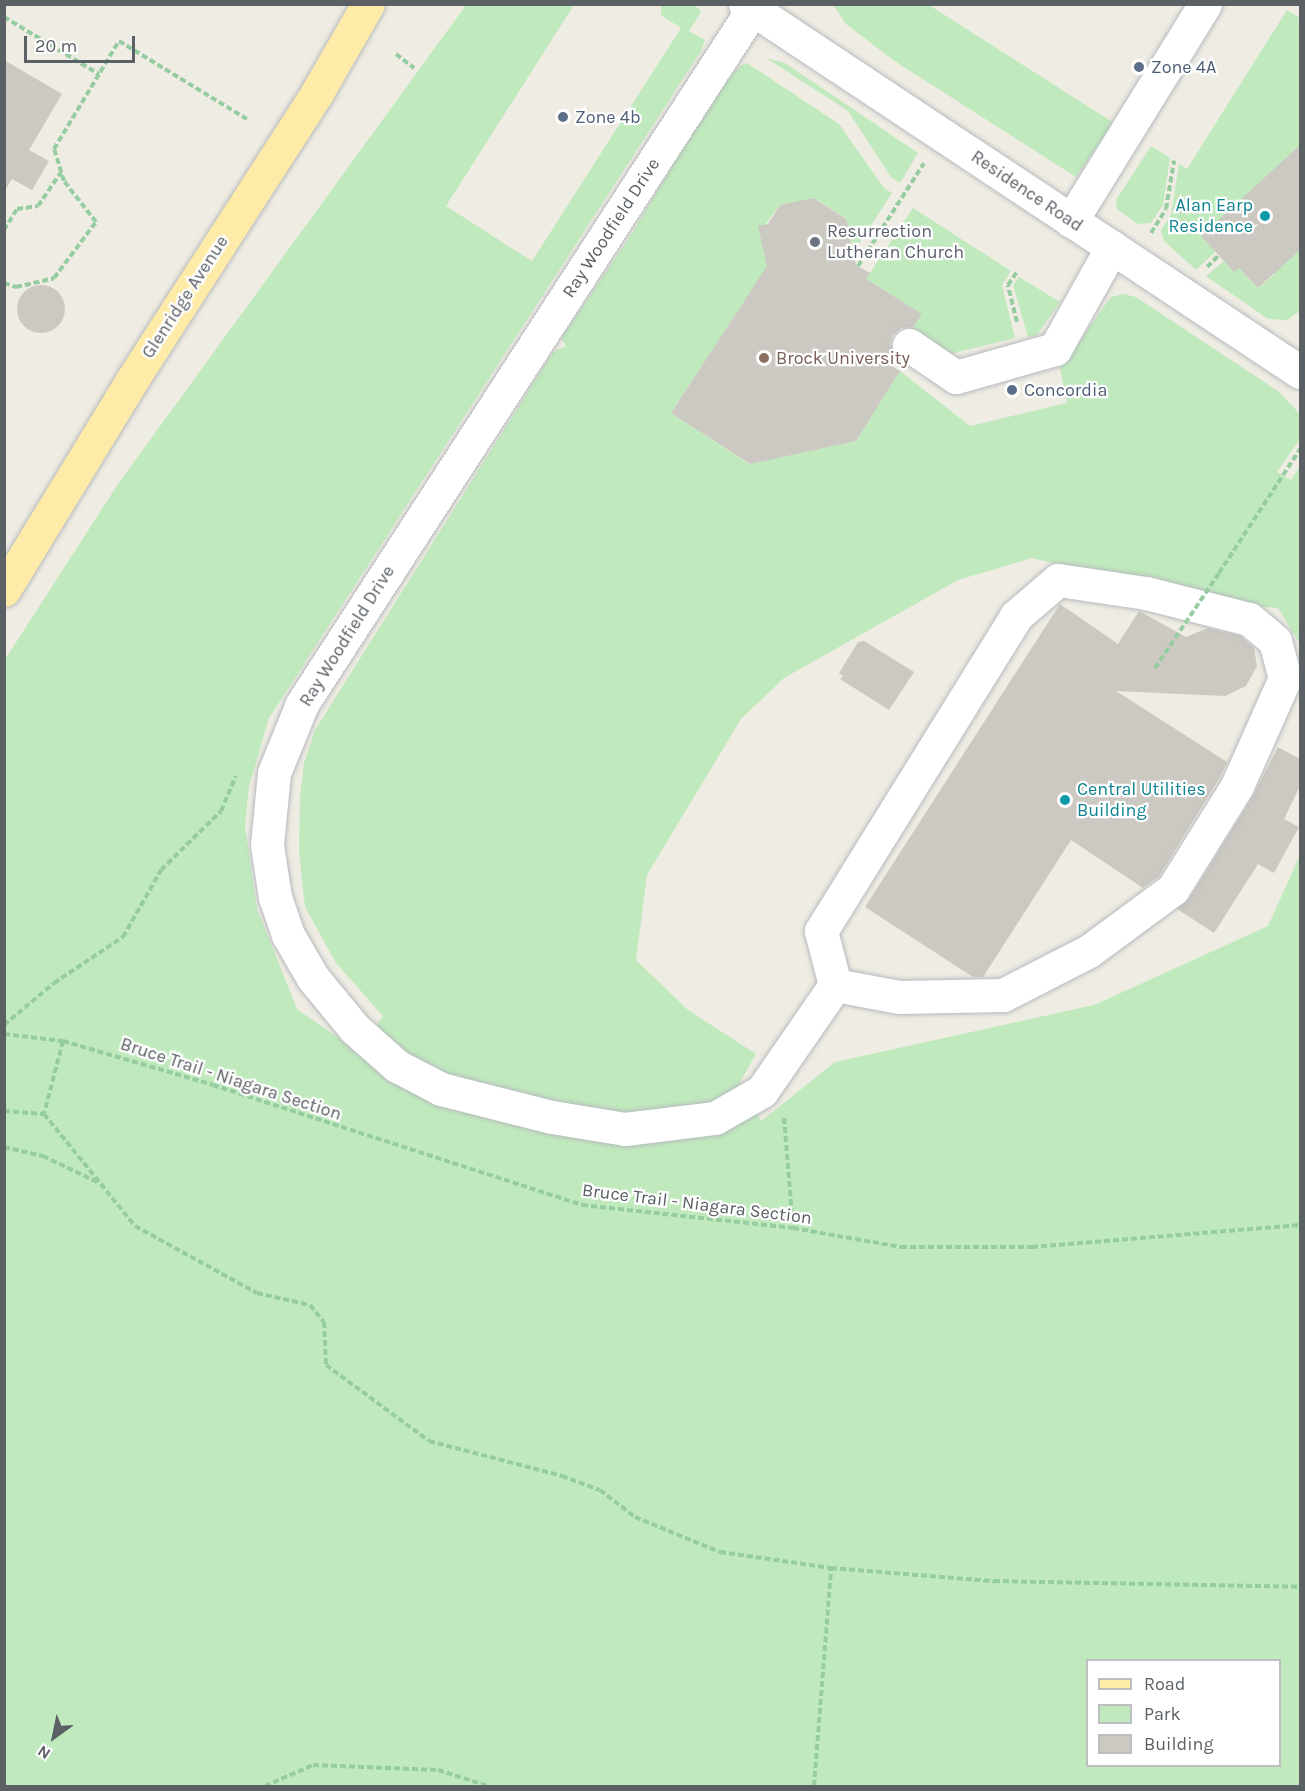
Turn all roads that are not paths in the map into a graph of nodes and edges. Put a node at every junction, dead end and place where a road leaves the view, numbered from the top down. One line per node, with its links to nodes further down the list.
1 (368, 4): 8 (main road, Glenridge Avenue)
2 (1205, 4): 4 (street)
3 (751, 6): 4 (street, Residence Road); 9 (street, Ray Woodfield Drive)
4 (1071, 220): 5 (street, Residence Road)
5 (1112, 247): 6 (street); 7 (street, Residence Road)
6 (909, 345)
7 (1298, 365)
8 (4, 590)
9 (835, 985): 9 (street)

